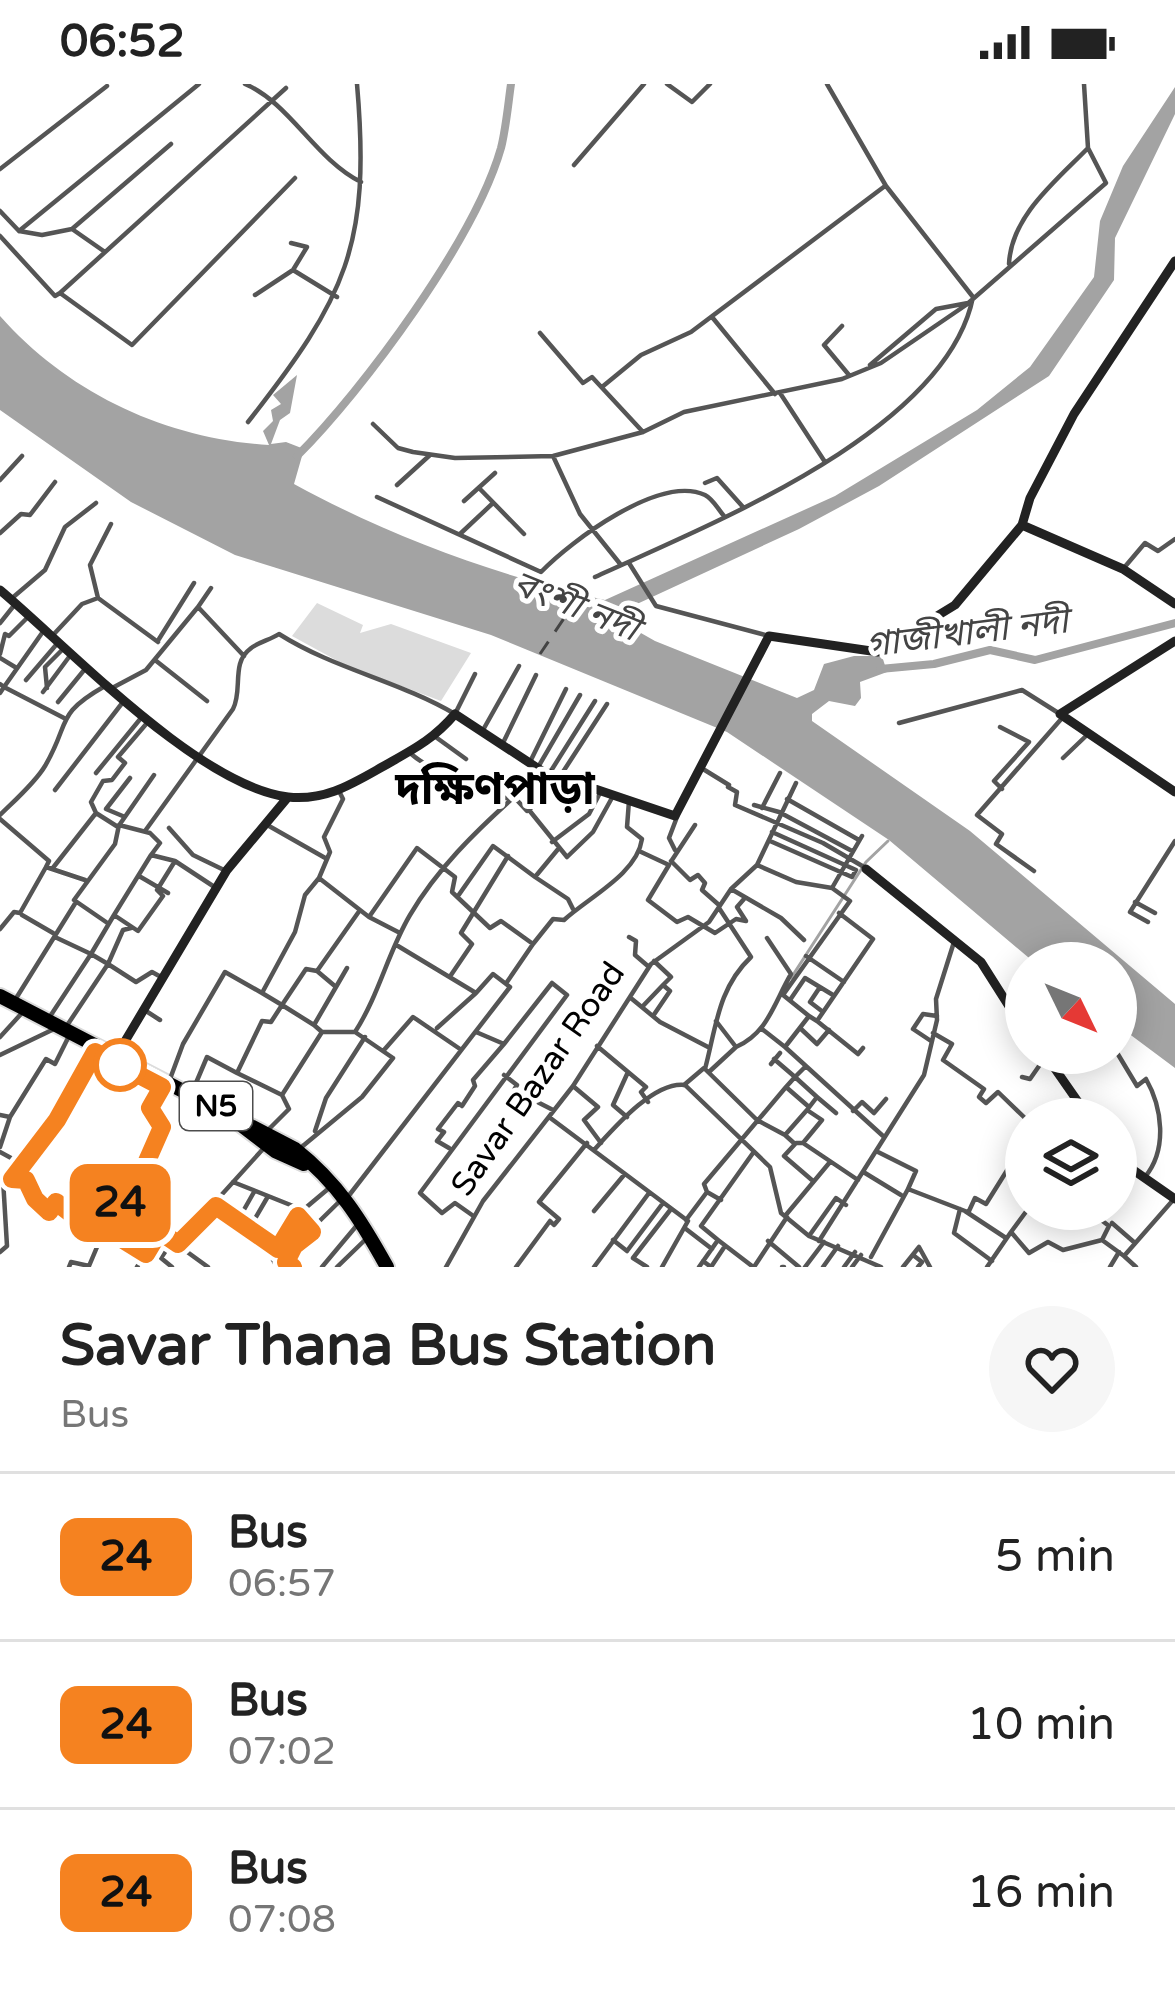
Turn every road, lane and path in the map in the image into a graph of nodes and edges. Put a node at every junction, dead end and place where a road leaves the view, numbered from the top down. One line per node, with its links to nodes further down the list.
1 (199, 84): 21 (street)
2 (244, 84): 11 (street)
3 (357, 84): 17 (street)
4 (644, 84): 14 (street)
5 (667, 84): 6 (street)
6 (710, 84)
7 (827, 84): 18 (street)
8 (107, 86): 15 (street)
9 (1087, 87): 13 (street)
10 (286, 88): 11 (street)
11 (271, 102): 17 (street); 24 (street)
12 (171, 144): 20 (street)
13 (1088, 148): 26 (street); 26 (street)
14 (574, 165)
15 (0, 170)
16 (296, 178): 28 (street)
17 (362, 182): 30 (street)
18 (886, 186): 31 (street); 32 (street)
19 (0, 211): 21 (street)
20 (72, 229): 21 (street); 24 (street)
21 (19, 231)
22 (0, 236): 28 (street)
23 (291, 243): 27 (street)
24 (105, 252): 28 (street)
25 (1175, 261): 59 (street)
26 (1009, 267): 31 (street)
27 (292, 270): 29 (street); 30 (street)
28 (60, 293)
29 (255, 295)
30 (337, 297): 39 (street)
31 (970, 300): 35 (street); 35 (street); 45 (street)
32 (712, 317): 37 (street); 38 (street)
33 (842, 326): 36 (street)
34 (540, 333): 37 (street)
35 (864, 368): 36 (street)
36 (849, 376): 38 (street)
37 (602, 387): 41 (street)
38 (777, 394): 41 (street); 45 (street)
39 (248, 422)
40 (373, 424): 42 (street)
41 (643, 432): 44 (street)
42 (430, 455): 44 (street); 50 (street)
43 (22, 456): 47 (street)
44 (553, 456): 60 (street)
45 (825, 462): 56 (street)
46 (495, 473): 51 (street)
47 (0, 480)
48 (55, 482): 61 (street)
49 (705, 483): 56 (street)
50 (398, 485)
51 (479, 488): 53 (street); 55 (street)
52 (377, 496): 62 (street)
53 (464, 501)
54 (96, 503): 70 (street)
55 (493, 503): 62 (street); 63 (street)
56 (742, 507): 57 (street)
57 (724, 516): 60 (street); 65 (street)
58 (111, 524): 71 (street)
59 (1022, 525): 66 (street); 76 (street)
60 (591, 528): 62 (street); 65 (street)
61 (0, 533)
62 (460, 534)
63 (524, 534)
64 (1175, 538): 66 (street)
65 (625, 564): 67 (street); 76 (street)
66 (1123, 569): 72 (street)
67 (595, 577)
68 (194, 583): 79 (street)
69 (211, 588): 73 (street)
70 (7, 598): 74 (street); 75 (street)
71 (98, 598): 77 (street); 79 (street)
72 (1175, 604)
73 (198, 607): 79 (street); 81 (street)
74 (29, 615): 77 (street); 80 (street)
75 (0, 623)
76 (767, 638): 115 (street)
77 (60, 641): 77 (street); 83 (street); 85 (street); 88 (street)
78 (1175, 641): 99 (street)
79 (159, 646): 82 (street)
80 (0, 656): 85 (street)
81 (244, 656): 98 (street); 111 (street)
82 (155, 660): 89 (street); 94 (street)
83 (88, 665): 89 (street); 96 (street)
84 (519, 666): 104 (street)
85 (15, 667): 90 (street)
86 (475, 674): 98 (street)
87 (536, 675): 108 (street)
88 (26, 680)
89 (111, 685): 93 (street); 101 (street)
90 (1, 688): 101 (street)
91 (566, 689): 114 (street)
92 (580, 695): 114 (street)
93 (129, 699): 100 (street); 123 (street)
94 (207, 701)
95 (596, 701): 119 (street)
96 (58, 702)
97 (607, 704): 119 (street)
98 (455, 714): 104 (street); 106 (street)
99 (1062, 715): 102 (street); 105 (street); 109 (street)
100 (148, 717): 111 (street); 116 (street); 137 (street)
101 (64, 718): 139 (street)
102 (899, 723)
103 (1000, 727): 107 (street)
104 (483, 730): 108 (street)
105 (1087, 735): 112 (street); 125 (street)
106 (436, 738): 110 (street); 113 (street)
107 (1029, 742): 109 (street); 122 (street)
108 (502, 745): 114 (street)
109 (1039, 748): 122 (street)
110 (410, 753): 124 (street); 128 (street)
111 (197, 757): 127 (street); 150 (street)
112 (1063, 758)
113 (466, 759)
114 (533, 766): 119 (street)
115 (699, 767): 141 (street); 143 (street)
116 (96, 773)
117 (780, 773): 133 (street)
118 (154, 775): 140 (street)
119 (555, 776): 126 (street); 134 (street)
120 (130, 778): 140 (street)
121 (796, 783): 130 (street, Savar Bazar Road)
122 (1002, 789): 172 (street)
123 (55, 790)
124 (340, 791): 127 (street); 165 (street)
125 (1175, 792)
126 (600, 793): 129 (street); 159 (street)
127 (288, 796): 144 (street)
128 (514, 796): 134 (street); 169 (street)
129 (613, 796): 131 (street); 159 (street)
130 (787, 799): 135 (street); 136 (street, Savar Bazar Road)
131 (629, 801): 141 (street); 160 (street)
132 (754, 805): 133 (street)
133 (762, 808): 136 (street)
134 (529, 810): 159 (street)
135 (805, 810): 138 (street); 142 (street)
136 (779, 812): 142 (street); 143 (street, Savar Bazar Road)
137 (96, 813): 146 (street); 171 (street)
138 (814, 814): 147 (street); 148 (street)
139 (0, 817): 171 (street)
140 (124, 817): 146 (street)
141 (676, 817): 161 (street)
142 (799, 821): 147 (street); 149 (street)
143 (776, 822): 149 (street); 151 (street, Savar Bazar Road)
144 (268, 824): 165 (street); 173 (street)
145 (695, 824): 161 (street)
146 (119, 826): 150 (street); 178 (street)
147 (808, 826): 153 (street)
148 (834, 826): 152 (street); 153 (street)
149 (794, 830): 154 (street); 164 (street)
150 (145, 831): 155 (street)
151 (772, 832): 154 (street); 156 (street, Savar Bazar Road)
152 (849, 834): 158 (street); 164 (street)
153 (828, 836): 158 (street)
154 (790, 839): 164 (street)
155 (158, 840): 162 (street); 173 (street)
156 (769, 841): 168 (street, Savar Bazar Road); 174 (street)
157 (1175, 841): 187 (street)
158 (842, 844): 164 (street)
159 (556, 845): 176 (street)
160 (640, 851): 167 (street); 190 (street)
161 (674, 854): 167 (street)
162 (152, 855): 166 (street); 195 (street)
163 (508, 856): 176 (street); 184 (street); 191 (street)
164 (848, 858): 170 (street); 174 (street); 174 (street)
165 (327, 859): 177 (street)
166 (175, 861): 179 (street); 180 (street)
167 (670, 863): 188 (street); 200 (street)
168 (757, 865): 181 (street); 182 (street, Savar Bazar Road)
169 (444, 867): 184 (street); 196 (street); 203 (street)
170 (864, 867): 206 (street)
171 (50, 868): 178 (street); 192 (street)
172 (1034, 871)
173 (226, 872): 180 (street)
174 (841, 872): 181 (street)
175 (139, 876): 179 (street)
176 (535, 877): 190 (street)
177 (319, 878): 189 (street); 226 (street)
178 (85, 880): 186 (street)
179 (158, 888): 183 (street); 201 (street)
180 (216, 888): 219 (street)
181 (832, 888): 194 (street)
182 (731, 889): 185 (street); 188 (street, Savar Bazar Road)
183 (168, 893)
184 (457, 896): 191 (street)
185 (744, 899): 199 (street); 208 (street)
186 (76, 902): 198 (street); 204 (street)
187 (1135, 902): 193 (street); 197 (street)
188 (719, 907): 199 (street); 200 (street, Savar Bazar Road)
189 (360, 910): 196 (street); 216 (street)
190 (574, 911): 209 (street)
191 (473, 912): 209 (street); 218 (street)
192 (20, 913): 202 (street); 204 (street)
193 (1155, 913)
194 (839, 914): 212 (street); 221 (street)
195 (114, 915): 198 (street); 201 (street)
196 (369, 917): 203 (street)
197 (1148, 922)
198 (108, 923): 211 (street)
199 (727, 924): 200 (street); 240 (street)
200 (703, 925): 214 (street, Savar Bazar Road)
201 (131, 927): 213 (street)
202 (0, 929)
203 (400, 933): 210 (street)
204 (55, 935): 211 (street); 230 (street)
205 (628, 937): 214 (street)
206 (953, 937): 231 (street); 238 (street)
207 (767, 938): 246 (street)
208 (804, 940)
209 (533, 944): 220 (street)
210 (398, 946): 218 (street); 249 (street)
211 (91, 954): 213 (street); 243 (street)
212 (806, 956): 217 (street); 229 (street)
213 (108, 964): 219 (street); 243 (street)
214 (651, 964): 222 (street); 228 (street, Savar Bazar Road)
215 (347, 968): 223 (street)
216 (317, 971): 223 (street); 232 (street)
217 (832, 973): 221 (street); 224 (street)
218 (451, 975): 225 (street)
219 (166, 980): 234 (street)
220 (507, 982): 225 (street); 250 (street)
221 (844, 982): 227 (street)
222 (663, 985): 233 (street); 236 (street)
223 (336, 987): 242 (street)
224 (821, 988): 227 (street); 229 (street); 235 (street)
225 (476, 993): 244 (street)
226 (262, 994): 232 (street); 274 (street)
227 (834, 996): 235 (street)
228 (630, 998): 233 (street); 255 (street, Savar Bazar Road)
229 (790, 1000): 237 (street)
230 (6, 1001): 243 (highway); 251 (street); 292 (highway, N5)
231 (1005, 1003)
232 (282, 1006): 242 (street); 268 (street)
233 (642, 1007): 236 (street)
234 (146, 1011): 239 (street); 262 (street)
235 (823, 1012): 241 (street)
236 (653, 1016): 257 (street)
237 (809, 1016): 241 (street); 245 (street)
238 (938, 1016): 253 (street); 253 (street)
239 (160, 1019)
240 (716, 1021): 256 (street); 257 (street)
241 (817, 1021): 247 (street)
242 (314, 1025): 248 (street)
243 (59, 1028): 261 (highway); 262 (highway); 263 (street); 289 (street)
244 (436, 1028): 259 (street); 260 (street)
245 (800, 1028): 247 (street); 264 (street)
246 (762, 1029): 256 (street); 264 (street)
247 (829, 1030): 258 (street)
248 (322, 1032): 249 (street); 279 (street)
249 (355, 1032): 252 (street)
250 (476, 1032): 254 (street); 260 (street)
251 (0, 1037)
252 (365, 1037): 259 (street); 293 (street)
253 (933, 1037): 282 (street); 296 (street)
254 (504, 1044): 271 (street); 301 (street)
255 (598, 1046): 266 (street); 276 (street, Savar Bazar Road)
256 (736, 1046): 267 (street)
257 (708, 1047): 267 (street)
258 (863, 1048)
259 (384, 1050): 293 (street)
260 (461, 1050): 326 (street)
261 (95, 1052): 274 (highway); 308 (street)
262 (118, 1053): 274 (highway)
263 (0, 1055)
264 (777, 1056): 265 (street); 272 (street)
265 (805, 1067): 272 (street); 285 (street)
266 (628, 1071): 283 (street); 290 (street)
267 (707, 1071): 275 (street); 291 (street)
268 (237, 1073): 278 (street); 279 (street)
269 (1033, 1074): 273 (street)
270 (1130, 1074): 313 (street)
271 (504, 1075): 288 (street); 301 (street)
272 (796, 1077): 277 (street); 280 (street)
273 (1022, 1077)
274 (166, 1083): 278 (highway); 292 (highway); 328 (street)
275 (684, 1084): 283 (street); 295 (street)
276 (573, 1086): 288 (street, Savar Bazar Road); 297 (street)
277 (786, 1088): 284 (street); 291 (street)
278 (193, 1090): 292 (highway)
279 (282, 1095): 292 (street)
280 (817, 1097): 284 (street); 287 (street)
281 (886, 1099): 285 (street)
282 (1005, 1099)
283 (648, 1102): 290 (street)
284 (808, 1108): 294 (street); 299 (street)
285 (853, 1111): 296 (street)
286 (0, 1113): 289 (street)
287 (836, 1113)
288 (551, 1114): 298 (street); 337 (street, Savar Bazar Road)
289 (10, 1117): 302 (street)
290 (627, 1117): 297 (street)
291 (757, 1120): 294 (street); 295 (street)
292 (258, 1131): 300 (highway, N5)
293 (314, 1133): 304 (street)
294 (785, 1135): 299 (street)
295 (740, 1137): 306 (street); 321 (street)
296 (884, 1137): 305 (street)
297 (601, 1143): 303 (street)
298 (587, 1144): 303 (street); 382 (street)
299 (799, 1144): 307 (street); 315 (street)
300 (276, 1147): 304 (highway, N5); 316 (street); 318 (highway, N5)
301 (449, 1148): 337 (street)
302 (0, 1150): 308 (street)
303 (595, 1150): 312 (street)
304 (298, 1151): 326 (highway, N5)
305 (876, 1151): 310 (street); 319 (street)
306 (753, 1153): 327 (street); 338 (street)
307 (830, 1162): 315 (street); 317 (street)
308 (22, 1164): 314 (street)
309 (1137, 1172): 313 (street)
310 (865, 1173): 317 (street); 323 (street)
311 (1005, 1174): 335 (street)
312 (624, 1175): 322 (street); 334 (street)
313 (1145, 1178): 325 (street)
314 (5, 1179): 339 (street); 365 (street)
315 (813, 1181): 338 (street)
316 (233, 1182): 320 (street); 332 (street)
317 (860, 1182): 331 (street)
318 (331, 1186): 324 (street); 326 (highway, N5)
319 (908, 1189): 323 (street); 335 (street)
320 (254, 1192): 324 (street); 341 (street)
321 (706, 1192): 327 (street); 330 (street)
322 (649, 1193): 329 (street); 354 (street)
323 (903, 1196): 371 (street)
324 (267, 1198): 344 (street)
325 (1175, 1198): 360 (street)
326 (344, 1199): 342 (highway, N5); 350 (street); 380 (highway, N5)
327 (721, 1200): 336 (street)
328 (116, 1202): 339 (street); 349 (street)
329 (663, 1203): 333 (street); 354 (street)
330 (698, 1204): 336 (street); 340 (street)
331 (846, 1205): 352 (street); 359 (street)
332 (216, 1206): 341 (street); 358 (street)
333 (671, 1209): 340 (street); 384 (street)
334 (594, 1211)
335 (964, 1211): 351 (street); 372 (street)
336 (712, 1213): 355 (street)
337 (474, 1216): 381 (street, Savar Bazar Road)
338 (786, 1217): 352 (street); 356 (street)
339 (109, 1220): 343 (street)
340 (686, 1220): 345 (street)
341 (237, 1222): 344 (street)
342 (358, 1224): 353 (highway, N5); 378 (street)
343 (104, 1228): 366 (street); 374 (street)
344 (249, 1229): 363 (street)
345 (686, 1229): 364 (street); 385 (street)
346 (1013, 1230): 351 (street)
347 (1107, 1230): 357 (street)
348 (1120, 1230): 360 (street)
349 (159, 1232): 358 (street); 366 (street)
350 (312, 1232): 363 (street); 373 (street)
351 (1009, 1235): 357 (street); 372 (street)
352 (809, 1236): 359 (street)
353 (366, 1239): 379 (street); 380 (highway, N5)
354 (614, 1240): 383 (street)
355 (718, 1240): 361 (street); 364 (street)
356 (768, 1240): 386 (street); 387 (street)
357 (1102, 1240): 368 (street)
358 (175, 1242): 376 (street); 377 (street)
359 (822, 1242): 362 (street); 387 (street)
360 (1136, 1243): 368 (street)
361 (725, 1246): 370 (street); 386 (street)
362 (838, 1246): 367 (street); 388 (street)
363 (278, 1249): 373 (street)
364 (712, 1249): 370 (street)
365 (0, 1252)
366 (146, 1254): 375 (street)
367 (858, 1254): 371 (street); 389 (street)
368 (1121, 1254): 393 (street); 394 (street)
369 (913, 1255): 390 (street); 391 (street); 392 (street)
370 (701, 1264)
371 (874, 1264)
372 (990, 1264)
373 (285, 1266)
374 (69, 1267)
375 (137, 1267)
376 (172, 1267)
377 (208, 1267)
378 (322, 1267)
379 (337, 1267)
380 (385, 1267)
381 (446, 1267)
382 (516, 1267)
383 (594, 1267)
384 (646, 1267)
385 (662, 1267)
386 (755, 1267)
387 (802, 1267)
388 (823, 1267)
389 (848, 1267)
390 (903, 1267)
391 (918, 1267)
392 (930, 1267)
393 (1111, 1267)
394 (1136, 1267)

